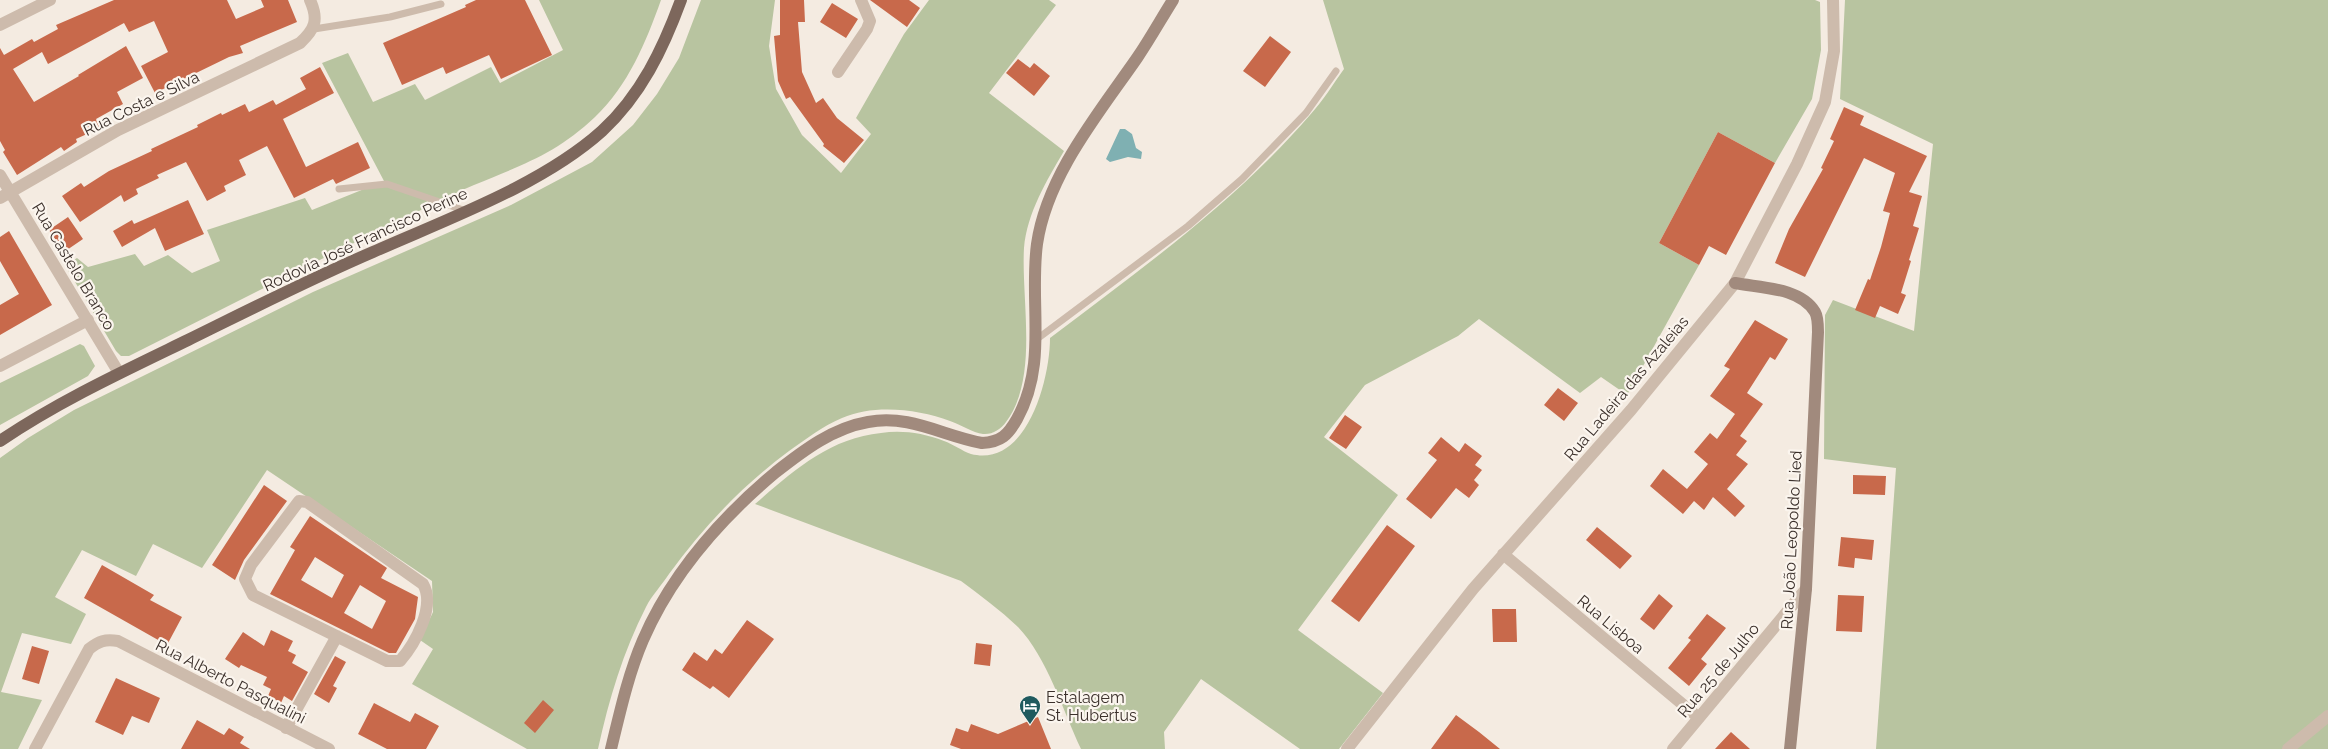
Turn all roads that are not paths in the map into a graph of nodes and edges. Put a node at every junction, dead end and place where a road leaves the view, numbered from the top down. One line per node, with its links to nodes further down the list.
1 (50, 0): 8 (street)
2 (310, 0): 9 (street)
3 (681, 0): 15 (main road, Rodovia José Francisco Perine)
4 (861, 0): 11 (street)
5 (1173, 0): 18 (street)
6 (1833, 0): 16 (street, Rua Ladeira das Azaleias)
7 (442, 4): 9 (lane)
8 (0, 25)
9 (314, 28): 14 (street, Rua Costa e Silva)
10 (1336, 71): 18 (lane)
11 (838, 72)
12 (0, 175): 14 (street, Rua Castelo Branco)
13 (339, 189): 15 (lane)
14 (5, 195): 17 (street, Rua Castelo Branco)
15 (467, 211): 20 (main road, Rodovia José Francisco Perine)
16 (1735, 283): 22 (street, Rua Ladeira das Azaleias); 23 (street, Rua João Leopoldo Lied)
17 (88, 320): 19 (street); 20 (street, Rua Castelo Branco)
18 (1037, 339): 30 (street)
19 (0, 366)
20 (119, 373): 21 (main road, Rodovia José Francisco Perine)
21 (0, 441)
22 (1503, 554): 26 (street, Rua Lisboa); 31 (street, Rua Ladeira das Azaleias)
23 (1806, 589): 26 (street, Rua 25 de Julho); 33 (street, Rua João Leopoldo Lied)
24 (337, 636): 24 (street); 27 (street)
25 (2328, 716): 34 (street)
26 (1699, 718): 32 (street, Rua 25 de Julho)
27 (286, 728): 28 (street, Rua Alberto Pasqualini); 29 (street, Rua Alberto Pasqualini)
28 (36, 749)
29 (329, 749)
30 (611, 749)
31 (1347, 749)
32 (1673, 749)
33 (1790, 749)
34 (2288, 749)

